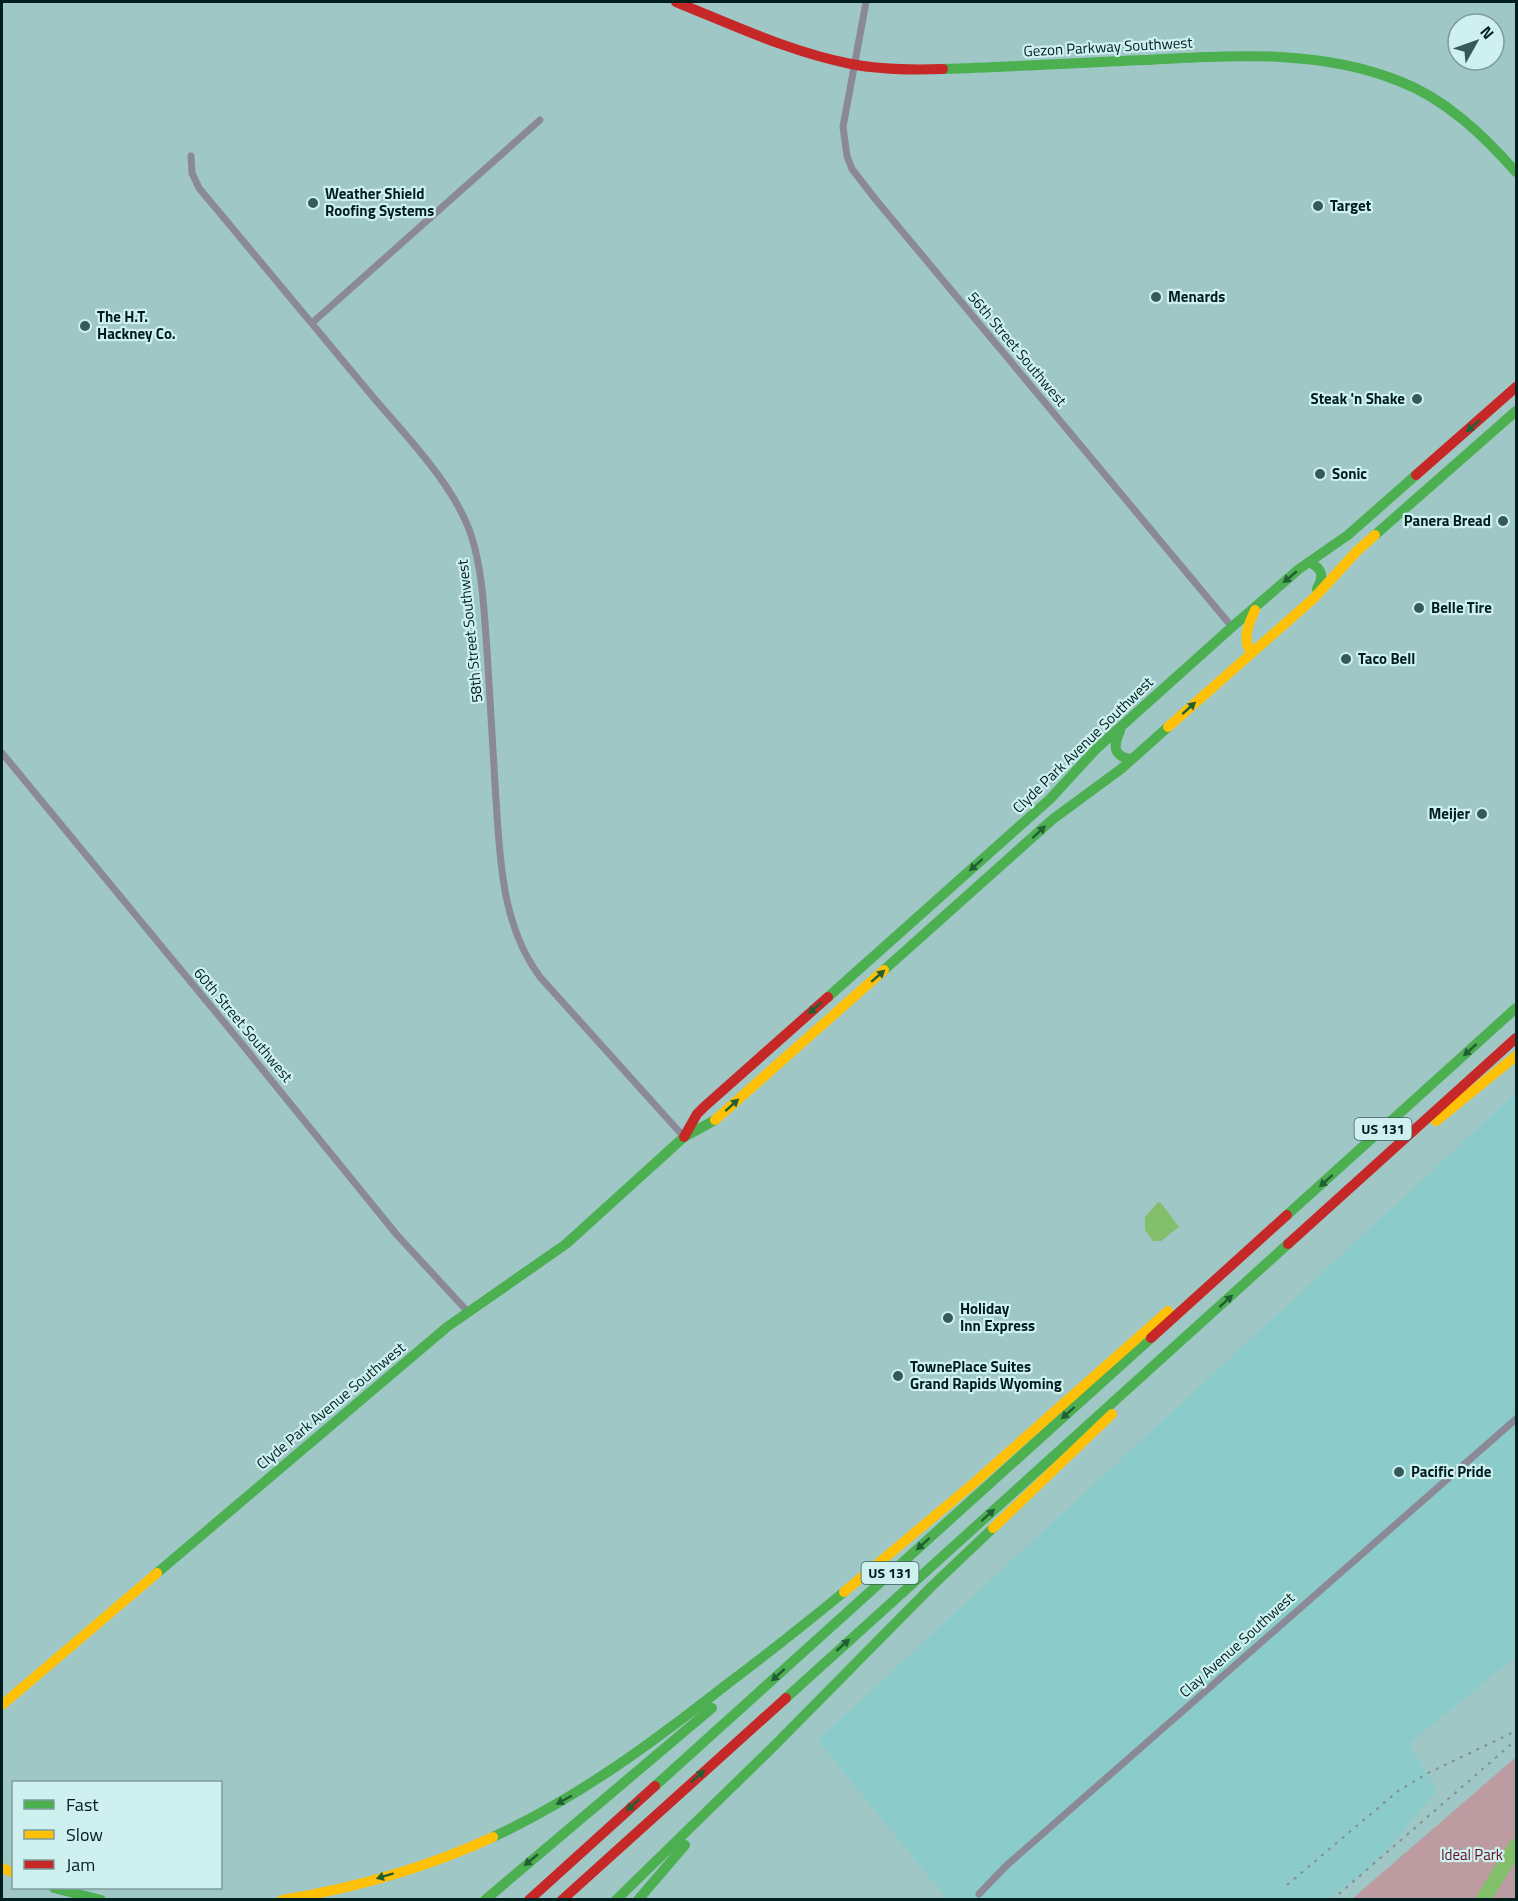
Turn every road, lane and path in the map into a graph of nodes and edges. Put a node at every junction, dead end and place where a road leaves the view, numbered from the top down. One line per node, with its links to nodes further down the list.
1 (676, 2): 3 (main road, Gezon Parkway Southwest)
2 (866, 2): 3 (street, 56th Street Southwest)
3 (854, 65): 6 (main road, Gezon Parkway Southwest); 13 (street, 56th Street Southwest)
4 (540, 120): 7 (street)
5 (191, 156): 7 (street, 58th Street Southwest)
6 (1516, 172)
7 (312, 323): 23 (street, 58th Street Southwest)
8 (1516, 387): 10 (main road, Clyde Park Avenue Southwest, one-way to 10)
9 (1516, 411): 11 (main road, Clyde Park Avenue Southwest)
10 (1309, 562): 11 (main road); 12 (main road, Clyde Park Avenue Southwest, one-way to 12)
11 (1309, 603): 14 (main road, Clyde Park Avenue Southwest)
12 (1256, 606): 13 (main road, Clyde Park Avenue Southwest); 14 (main road)
13 (1232, 627): 15 (main road, Clyde Park Avenue Southwest)
14 (1251, 653): 17 (main road, Clyde Park Avenue Southwest, one-way to 14)
15 (1123, 725): 17 (main road); 18 (main road, Clyde Park Avenue Southwest)
16 (2, 753): 26 (street, 60th Street Southwest)
17 (1132, 759): 19 (main road, Clyde Park Avenue Southwest, one-way to 17)
18 (1020, 826): 19 (main road); 23 (main road, Clyde Park Avenue Southwest, one-way to 23)
19 (1015, 854): 23 (main road, Clyde Park Avenue Southwest, one-way to 19)
20 (1515, 1008): 25 (main road, US 131, one-way to 25)
21 (1516, 1038): 24 (main road, US 131)
22 (1516, 1056): 24 (main road)
23 (684, 1137): 26 (main road, Clyde Park Avenue Southwest)
24 (1345, 1193): 27 (main road, US 131, one-way to 24)
25 (1251, 1248): 29 (main road); 37 (main road, US 131, one-way to 37)
26 (468, 1312): 30 (main road, Clyde Park Avenue Southwest)
27 (1182, 1340): 31 (main road); 38 (main road, US 131, one-way to 27)
28 (1516, 1419): 33 (street, Clay Avenue Southwest)
29 (831, 1604): 35 (main road, one-way to 35); 36 (main road, one-way to 36)
30 (2, 1705)
31 (775, 1745): 39 (main road); 40 (main road)
32 (62, 1889): 34 (main road)
33 (979, 1894)
34 (101, 1899)
35 (282, 1899)
36 (485, 1899)
37 (529, 1899)
38 (562, 1899)
39 (616, 1899)
40 (638, 1899)

